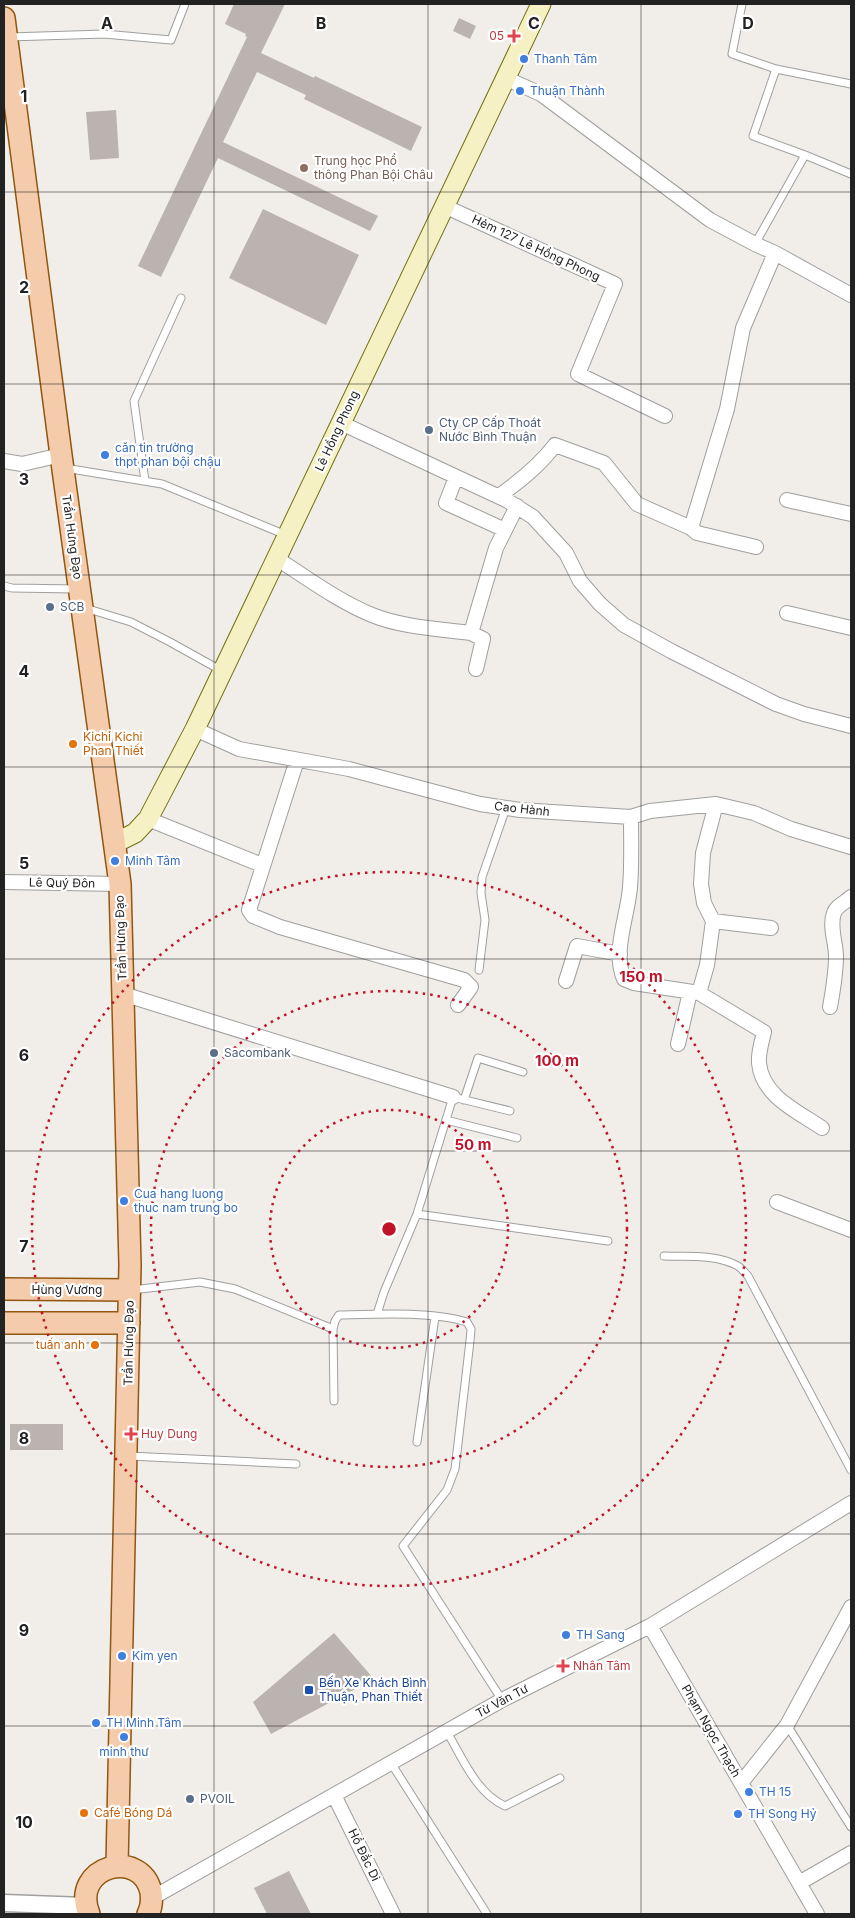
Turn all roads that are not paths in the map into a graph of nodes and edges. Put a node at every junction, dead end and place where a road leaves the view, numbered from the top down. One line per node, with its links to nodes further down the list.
1 (185, 4): 4 (lane)
2 (541, 4): 6 (main road, Lê Hồng Phong)
3 (742, 4): 5 (lane)
4 (5, 30): 18 (main road, Trần Hưng Đạo)
5 (776, 69): 7 (lane); 8 (lane)
6 (505, 78): 10 (main road, Lê Hồng Phong); 11 (street)
7 (851, 84)
8 (804, 155): 9 (lane); 11 (lane)
9 (851, 174)
10 (444, 206): 15 (street, Hẻm 127 Lê Hồng Phong); 16 (main road, Lê Hồng Phong)
11 (754, 244): 12 (street)
12 (776, 253): 13 (street); 25 (street)
13 (851, 295)
14 (181, 298): 20 (lane)
15 (665, 416)
16 (341, 423): 19 (street); 27 (main road, Lê Hồng Phong)
17 (4, 461): 18 (street)
18 (62, 461): 20 (lane); 31 (main road, Trần Hưng Đạo)
19 (456, 477): 21 (street); 26 (street)
20 (145, 480): 27 (lane)
21 (499, 496): 23 (street); 25 (street)
22 (787, 500): 24 (street)
23 (517, 506): 26 (street); 37 (street)
24 (851, 514)
25 (691, 528): 28 (street)
26 (505, 530): 34 (street)
27 (288, 536): 29 (main road, Lê Hồng Phong)
28 (756, 547)
29 (276, 558): 34 (street); 36 (main road, Lê Hồng Phong)
30 (4, 586): 31 (lane)
31 (80, 598): 36 (lane); 44 (main road, Trần Hưng Đạo)
32 (787, 613): 33 (street)
33 (851, 628)
34 (471, 633): 35 (street)
35 (476, 670)
36 (223, 672): 38 (main road, Lê Hồng Phong)
37 (851, 726)
38 (195, 729): 39 (street, Cao Hành); 43 (main road, Lê Hồng Phong)
39 (297, 760): 41 (street, Cao Hành); 46 (street)
40 (716, 804): 42 (street, Cao Hành); 45 (street, Cao Hành); 50 (street)
41 (506, 808): 42 (street, Cao Hành); 53 (lane)
42 (631, 816): 52 (street)
43 (148, 819): 44 (main road, Lê Hồng Phong); 46 (street)
44 (114, 843): 48 (main road, Trần Hưng Đạo)
45 (851, 848)
46 (262, 865): 57 (street)
47 (4, 882): 48 (street, Lê Quý Đôn)
48 (120, 884): 56 (main road, Trần Hưng Đạo)
49 (851, 897): 58 (street)
50 (713, 921): 51 (street); 55 (street)
51 (771, 928)
52 (620, 954): 54 (street); 55 (street)
53 (479, 970)
54 (566, 981)
55 (694, 993): 59 (street); 64 (street)
56 (123, 994): 61 (street); 72 (main road, Trần Hưng Đạo)
57 (458, 1005)
58 (830, 1007)
59 (678, 1044)
60 (523, 1072): 61 (lane)
61 (458, 1098): 62 (lane); 63 (lane)
62 (510, 1111)
63 (446, 1120): 65 (lane); 67 (lane)
64 (822, 1128)
65 (517, 1138)
66 (777, 1202): 68 (street)
67 (417, 1214): 69 (lane); 73 (lane)
68 (851, 1230)
69 (608, 1241)
70 (664, 1256): 82 (lane)
71 (4, 1289): 72 (main road, Hùng Vương)
72 (130, 1290): 76 (main road, Trần Hưng Đạo); 77 (lane)
73 (377, 1314): 74 (lane); 77 (lane)
74 (435, 1317): 79 (lane); 86 (lane)
75 (4, 1323): 76 (main road)
76 (129, 1323): 80 (main road, Trần Hưng Đạo)
77 (333, 1329): 78 (lane)
78 (334, 1401)
79 (417, 1442)
80 (126, 1455): 81 (lane); 95 (main road, Trần Hưng Đạo)
81 (296, 1464)
82 (851, 1470)
83 (851, 1503): 85 (street, Từ Văn Tư)
84 (851, 1606): 87 (street)
85 (650, 1626): 86 (street, Từ Văn Tư); 91 (street, Phạm Ngọc Thạch)
86 (502, 1700): 88 (street, Từ Văn Tư)
87 (787, 1725): 91 (street); 93 (lane)
88 (447, 1732): 89 (street, Từ Văn Tư); 90 (lane)
89 (391, 1763): 92 (street, Từ Văn Tư); 101 (lane)
90 (560, 1778)
91 (741, 1782): 96 (street, Phạm Ngọc Thạch)
92 (334, 1795): 98 (street, Từ Văn Tư); 100 (street, Hồ Đắc Di)
93 (851, 1828)
94 (851, 1853): 96 (street)
95 (117, 1866): 98 (main road); 99 (main road)
96 (799, 1883): 102 (street, Phạm Ngọc Thạch)
97 (4, 1902): 99 (street)
98 (150, 1906)
99 (87, 1910)
100 (393, 1914)
101 (487, 1914)
102 (817, 1914)

